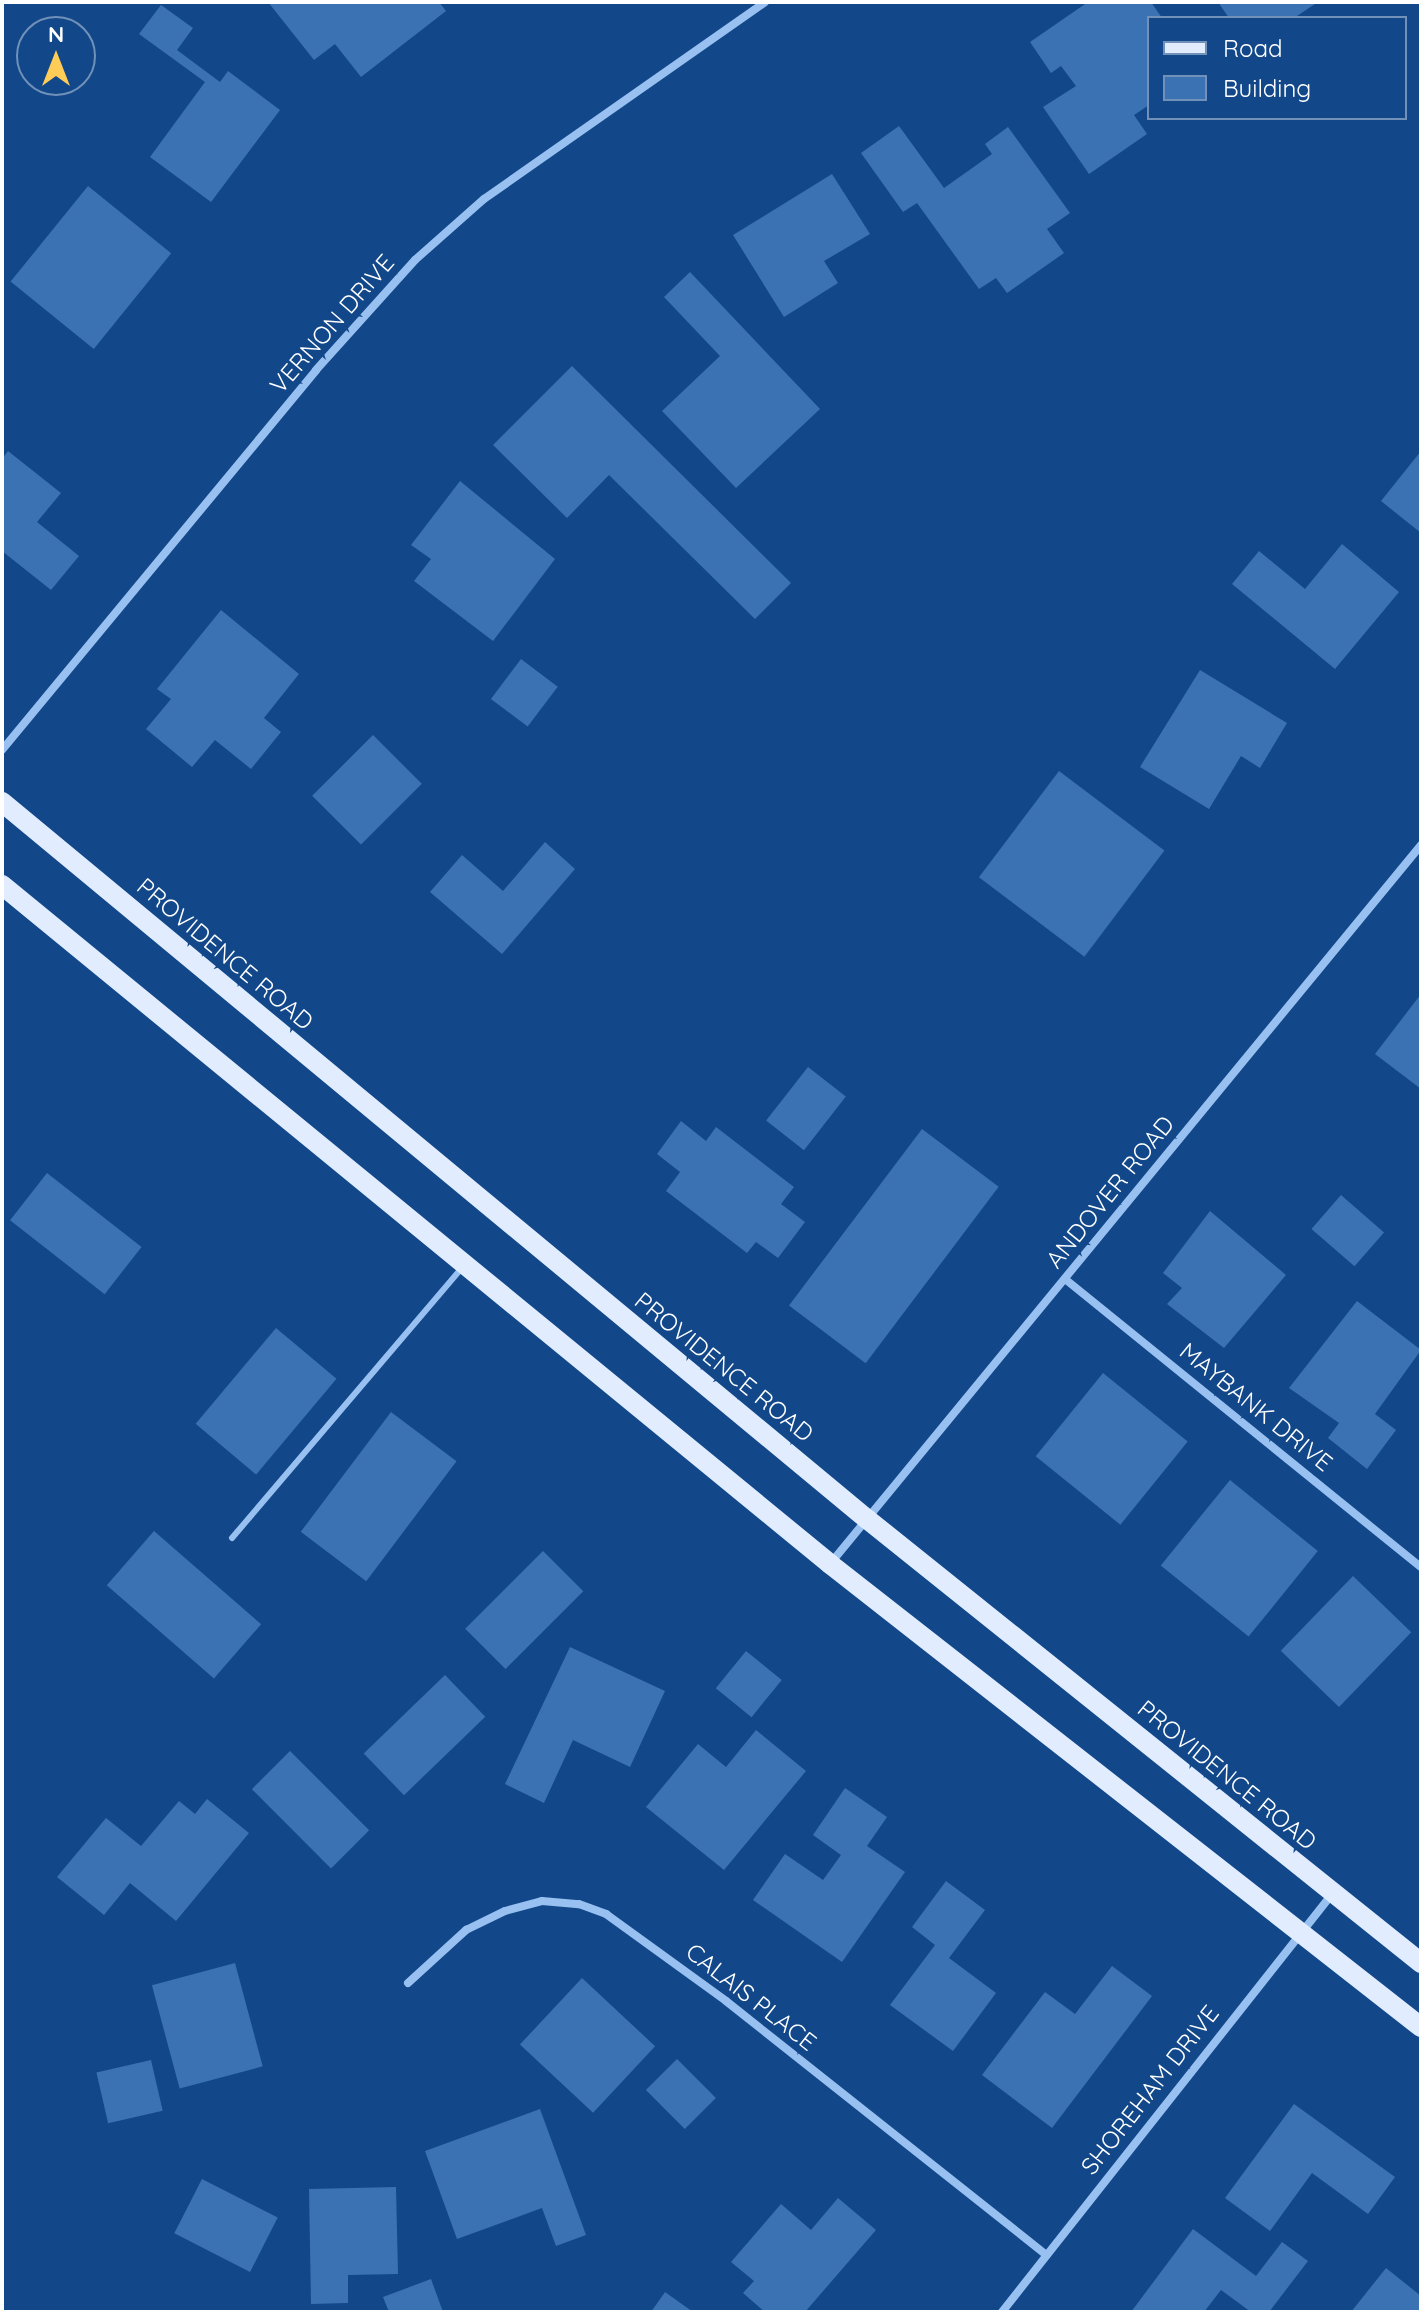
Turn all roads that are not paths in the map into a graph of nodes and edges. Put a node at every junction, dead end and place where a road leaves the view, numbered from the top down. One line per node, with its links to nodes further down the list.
1 (765, 2): 2 (street, VERNON DRIVE)
2 (2, 750)
3 (2, 802): 8 (main road, PROVIDENCE ROAD)
4 (1421, 845): 7 (street, ANDOVER ROAD)
5 (2, 885): 6 (main road)
6 (464, 1266): 9 (lane); 10 (main road)
7 (1065, 1279): 8 (street, ANDOVER ROAD); 11 (street, MAYBANK DRIVE)
8 (867, 1519): 10 (street, ANDOVER ROAD); 12 (main road, PROVIDENCE ROAD)
9 (232, 1538)
10 (830, 1564): 13 (main road)
11 (1421, 1567)
12 (1332, 1894): 13 (street, SHOREHAM DRIVE); 14 (main road, PROVIDENCE ROAD)
13 (1301, 1934): 16 (main road); 17 (street, SHOREHAM DRIVE)
14 (1421, 1963)
15 (408, 1983): 17 (street, CALAIS PLACE)
16 (1421, 2027)
17 (1046, 2255): 18 (street, SHOREHAM DRIVE)
18 (1002, 2312)

